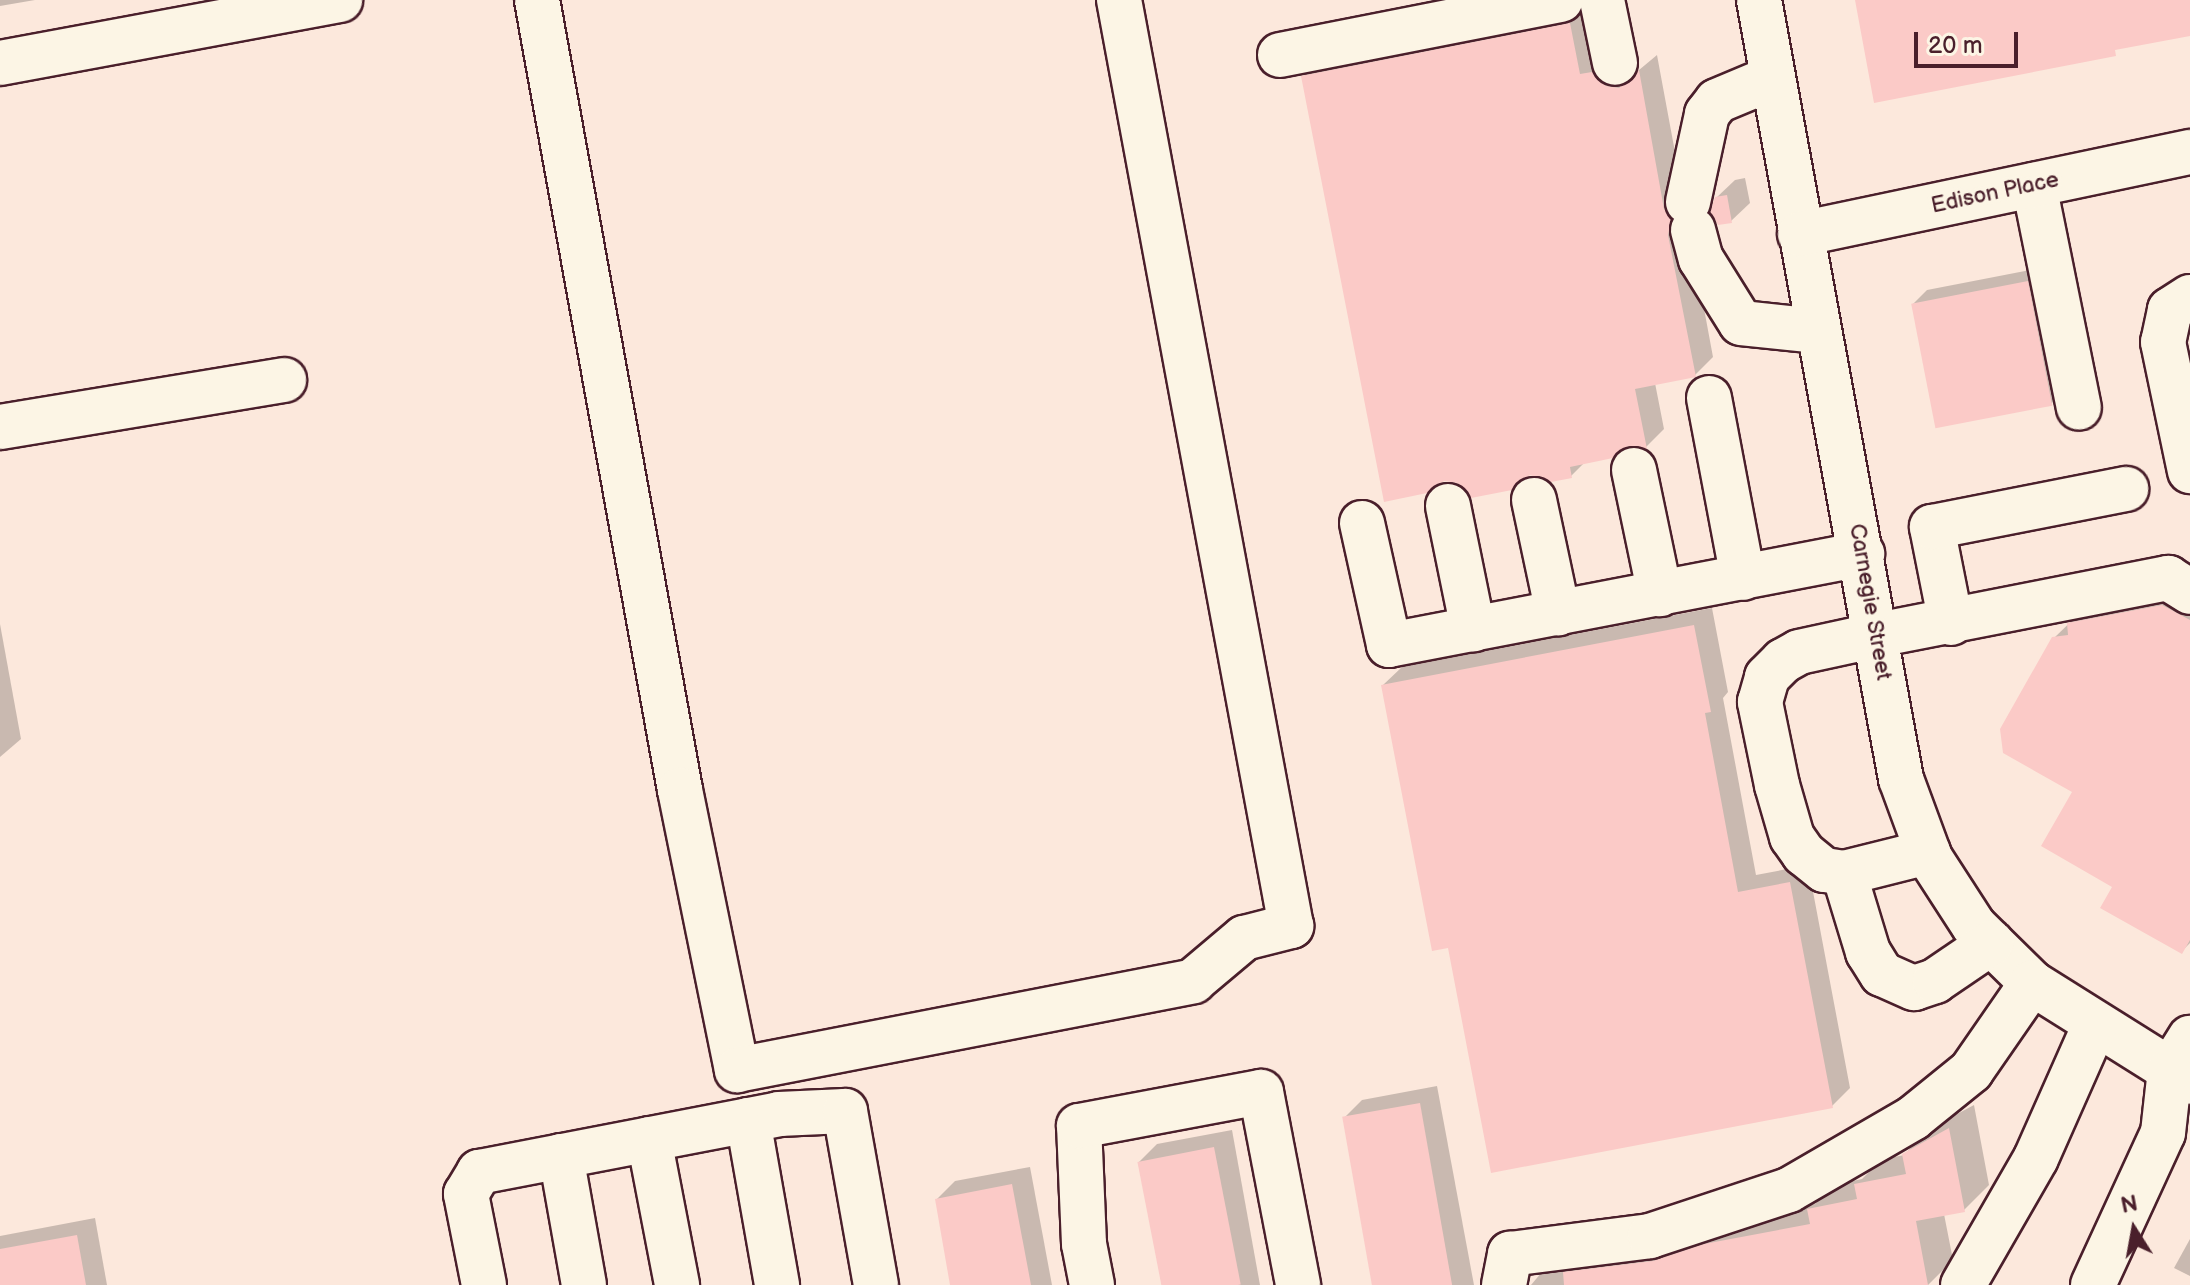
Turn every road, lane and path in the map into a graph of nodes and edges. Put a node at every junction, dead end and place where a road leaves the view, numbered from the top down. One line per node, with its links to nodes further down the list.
1 (340, 0): 8 (street)
2 (537, 0): 3 (street)
3 (1119, 0)
4 (1561, 0): 7 (street)
5 (1602, 0): 9 (street)
6 (1759, 0): 10 (street, Carnegie Street)
7 (1280, 55)
8 (0, 63)
9 (1615, 63)
10 (1772, 78): 13 (street, Carnegie Street); 15 (street)
11 (2190, 152): 12 (street, Edison Place)
12 (2034, 185): 13 (street, Edison Place); 18 (street)
13 (1800, 234): 15 (street, Carnegie Street)
14 (2190, 297): 21 (street)
15 (1819, 331): 26 (street, Carnegie Street)
16 (284, 380): 19 (street)
17 (1709, 398): 27 (street)
18 (2079, 408)
19 (0, 427)
20 (1634, 470): 29 (street)
21 (2190, 471)
22 (2126, 489): 31 (street)
23 (1534, 500): 30 (street)
24 (1448, 506): 32 (street)
25 (1362, 523): 32 (street)
26 (1862, 554): 27 (street); 33 (street, Carnegie Street)
27 (1743, 578): 29 (street)
28 (2190, 592): 31 (street)
29 (1660, 594): 30 (street)
30 (1558, 613): 32 (street)
31 (1951, 623): 33 (street)
32 (1473, 629)
33 (1877, 635): 34 (street, Carnegie Street); 35 (street)
34 (1928, 852): 35 (street); 36 (street, Carnegie Street)
35 (1844, 873): 36 (street)
36 (1991, 943): 37 (street, Carnegie Street)
37 (2032, 983): 38 (street, Carnegie Street); 50 (street)
38 (2095, 1025): 39 (street, Carnegie Street); 51 (street)
39 (2183, 1063): 52 (street)
40 (748, 1120): 41 (street); 46 (street); 47 (street)
41 (649, 1139): 42 (street); 45 (street)
42 (561, 1156): 43 (street); 44 (street)
43 (484, 1285)
44 (584, 1285)
45 (677, 1285)
46 (777, 1285)
47 (876, 1285)
48 (1092, 1285): 49 (street)
49 (1298, 1285)
50 (1504, 1285)
51 (1963, 1285)
52 (2093, 1285)

